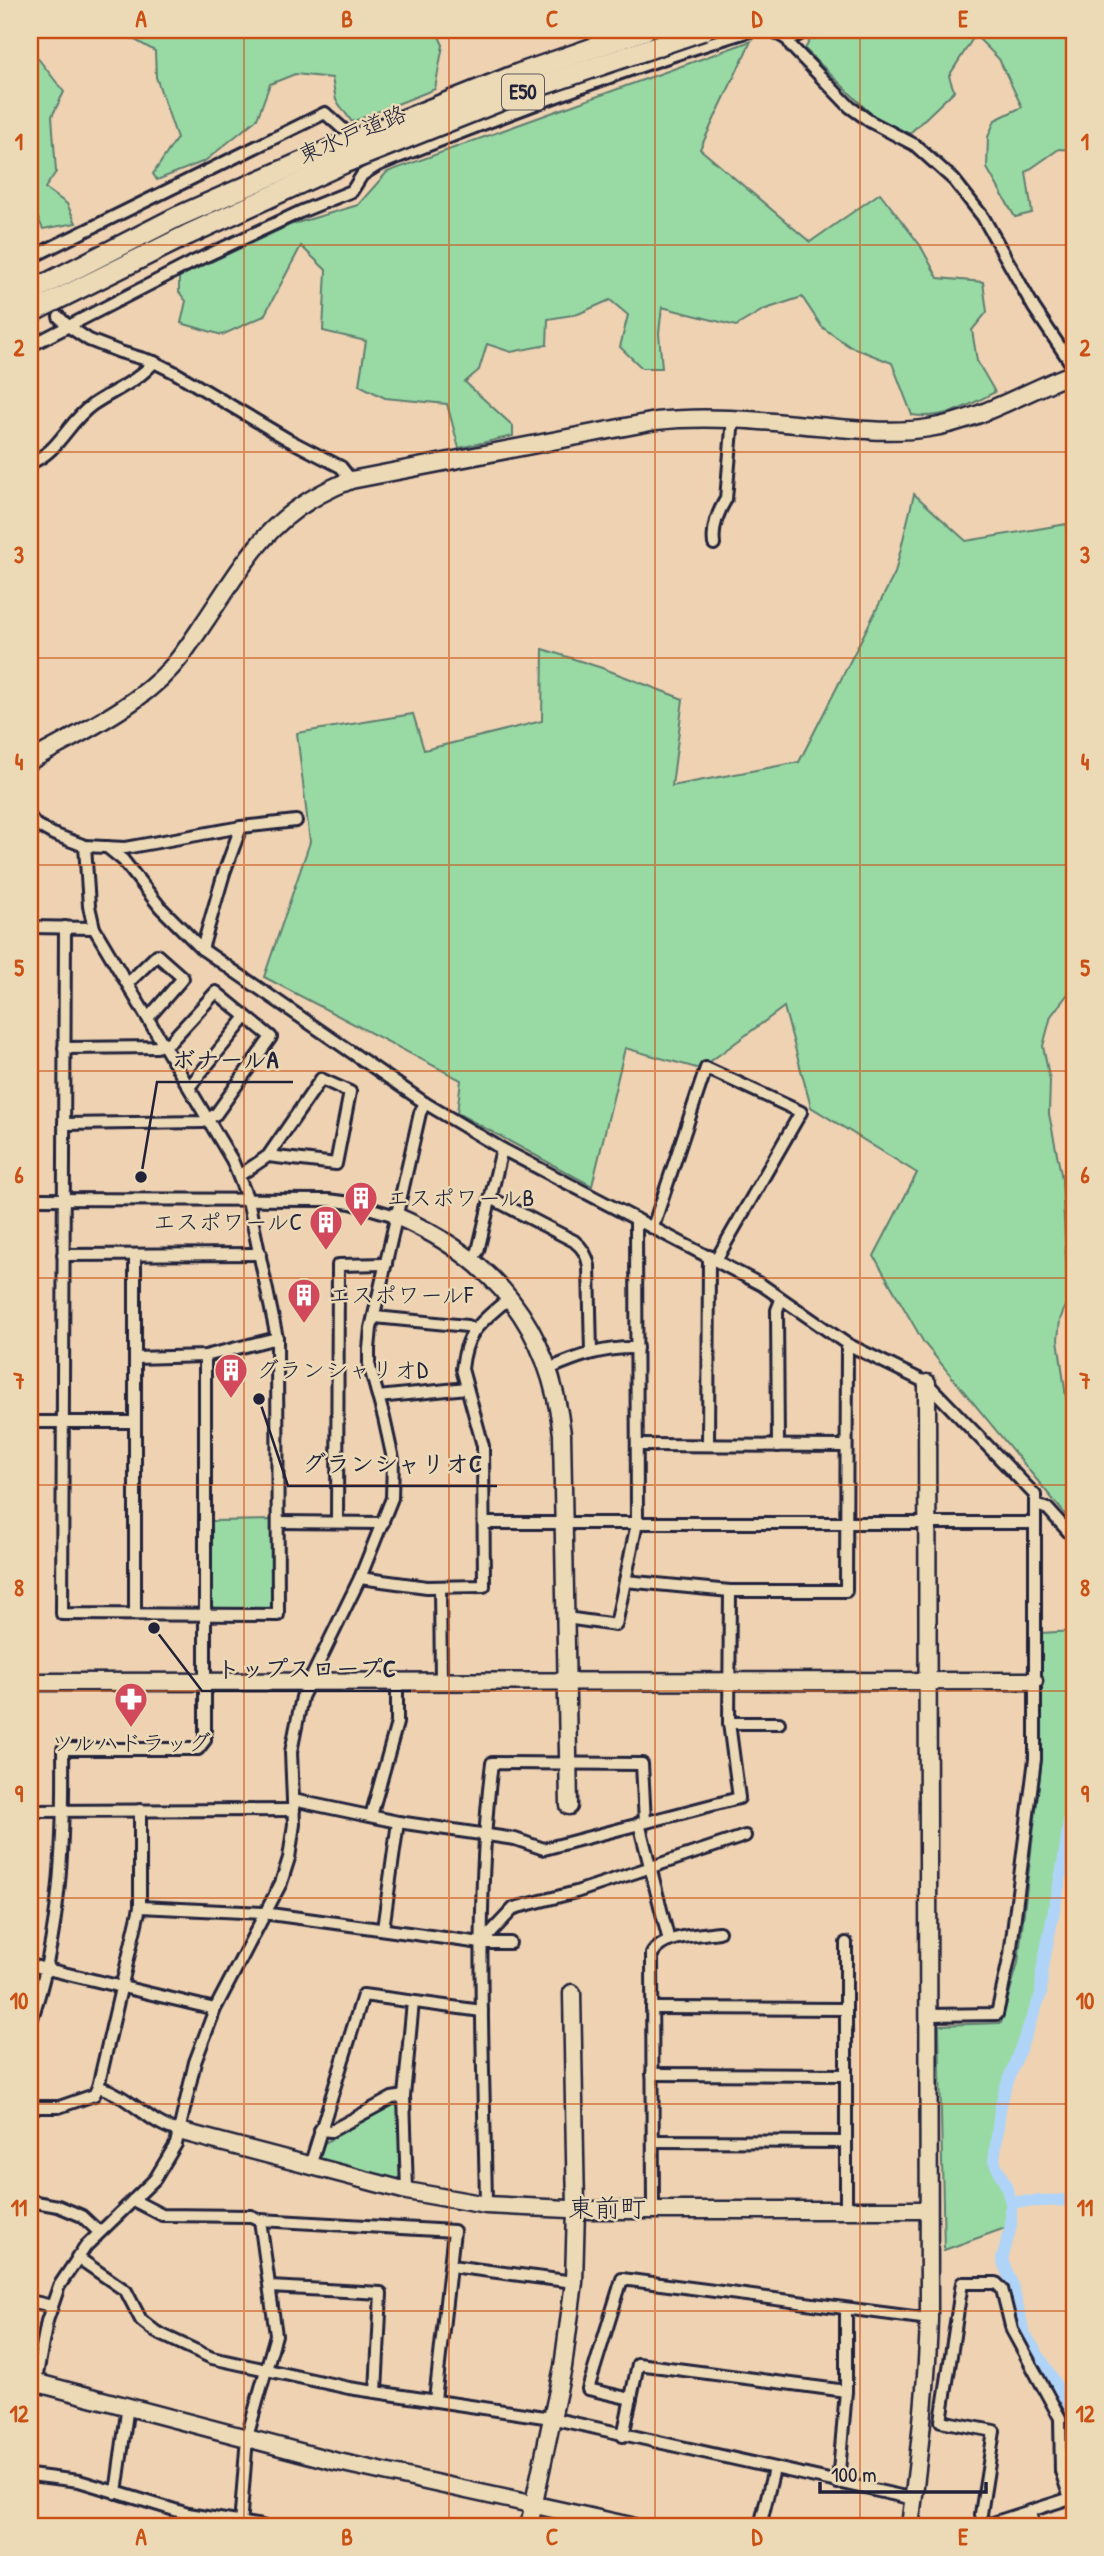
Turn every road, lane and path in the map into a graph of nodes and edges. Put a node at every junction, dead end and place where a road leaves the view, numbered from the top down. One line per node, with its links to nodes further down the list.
1 (645, 30): 7 (highway, 東水戸道路 / E50, bridge)
2 (704, 30): 7 (highway, 東水戸道路 / E50, bridge)
3 (753, 30): 8 (street)
4 (772, 30): 6 (street)
5 (808, 30): 6 (street)
6 (788, 40): 16 (street)
7 (341, 155): 10 (highway, 東水戸道路 / E50); 11 (highway, 東水戸道路 / E50)
8 (362, 175): 9 (street); 13 (street)
9 (30, 258)
10 (30, 292)
11 (30, 313)
12 (59, 317): 13 (street)
13 (68, 326): 14 (street); 15 (street)
14 (30, 346)
15 (154, 362): 18 (street); 19 (street)
16 (1074, 370): 17 (street)
17 (733, 418): 19 (street); 20 (street)
18 (30, 463)
19 (351, 480): 21 (street)
20 (714, 544)
21 (30, 761)
22 (30, 817): 25 (street)
23 (296, 821): 24 (street)
24 (241, 827): 26 (street); 30 (street)
25 (85, 846): 26 (street); 29 (street)
26 (107, 847): 30 (street)
27 (30, 927): 28 (street)
28 (65, 927): 29 (street); 35 (street)
29 (94, 928): 31 (street)
30 (202, 949): 37 (street)
31 (128, 983): 32 (street); 32 (street)
32 (149, 1017): 34 (street)
33 (246, 1017): 34 (street); 36 (street); 38 (street)
34 (165, 1044): 35 (street); 36 (street)
35 (64, 1048): 39 (street)
36 (190, 1086): 38 (street)
37 (425, 1103): 40 (street); 47 (street)
38 (209, 1120): 39 (street); 42 (street)
39 (64, 1124): 45 (street)
40 (502, 1149): 43 (street); 48 (street)
41 (268, 1156): 41 (street); 42 (street)
42 (240, 1175): 46 (street)
43 (491, 1198): 54 (street); 63 (street)
44 (30, 1199): 45 (street)
45 (64, 1199): 46 (street); 51 (street)
46 (248, 1200): 47 (street); 50 (street)
47 (396, 1216): 54 (street); 55 (street)
48 (636, 1219): 49 (street); 62 (street)
49 (653, 1227): 53 (street); 53 (street)
50 (260, 1254): 52 (street); 60 (street)
51 (64, 1255): 52 (street); 71 (street)
52 (135, 1255): 65 (street)
53 (713, 1258): 57 (street); 74 (street)
54 (472, 1259): 56 (street)
55 (386, 1264): 58 (street); 79 (street)
56 (509, 1297): 59 (street); 66 (street)
57 (781, 1300): 61 (street); 75 (street)
58 (375, 1317): 59 (street); 69 (street)
59 (473, 1330): 68 (street)
60 (277, 1338): 64 (street); 78 (street)
61 (847, 1344): 67 (street); 76 (street)
62 (637, 1348): 63 (street); 73 (street)
63 (591, 1353): 66 (street)
64 (205, 1356): 65 (street); 93 (street)
65 (135, 1358): 72 (street)
66 (549, 1370): 84 (street)
67 (927, 1383): 77 (street); 82 (street)
68 (467, 1388): 69 (street); 80 (street)
69 (378, 1397): 83 (street)
70 (30, 1422): 71 (street)
71 (63, 1422): 72 (street); 92 (street)
72 (135, 1422): 92 (street)
73 (638, 1445): 74 (street); 85 (street)
74 (708, 1446): 75 (street)
75 (778, 1446): 76 (street)
76 (845, 1446): 81 (street)
77 (1035, 1504): 86 (street); 87 (street)
78 (278, 1522): 79 (street); 93 (street)
79 (337, 1522): 83 (street)
80 (484, 1522): 84 (street); 90 (street)
81 (846, 1522): 82 (street); 85 (street); 91 (street)
82 (928, 1522): 86 (street); 102 (street)
83 (383, 1523): 88 (street)
84 (564, 1523): 85 (street); 94 (street)
85 (637, 1523): 89 (street)
86 (1034, 1524): 96 (street)
87 (1074, 1538)
88 (360, 1578): 90 (street); 98 (street)
89 (625, 1581): 91 (street); 94 (street)
90 (440, 1587): 99 (street)
91 (730, 1591): 101 (street)
92 (135, 1614): 93 (street)
93 (205, 1615): 95 (street)
94 (566, 1619): 100 (street)
95 (205, 1681): 97 (street); 98 (street); 111 (street)
96 (1034, 1681): 102 (street); 135 (street)
97 (30, 1682)
98 (308, 1682): 103 (street); 107 (street)
99 (441, 1682): 100 (street); 103 (street)
100 (567, 1682): 101 (street); 106 (street)
101 (729, 1682): 102 (street); 104 (street)
102 (927, 1682): 135 (street)
103 (397, 1683): 112 (street)
104 (729, 1723): 105 (street); 114 (street)
105 (779, 1723)
106 (569, 1762): 108 (street); 114 (street); 115 (street)
107 (294, 1805): 109 (street); 112 (street); 119 (street)
108 (569, 1806)
109 (140, 1810): 111 (street); 118 (street)
110 (30, 1811): 111 (street)
111 (64, 1811): 127 (street)
112 (371, 1816): 113 (street)
113 (398, 1822): 115 (street); 120 (street)
114 (642, 1823): 115 (street); 117 (street)
115 (485, 1833): 123 (street)
116 (745, 1836): 117 (street)
117 (650, 1866): 122 (street); 123 (street)
118 (140, 1907): 119 (street); 128 (street)
119 (263, 1913): 120 (street); 133 (street)
120 (383, 1929): 123 (street)
121 (719, 1932): 122 (street)
122 (669, 1941): 131 (street)
123 (481, 1943): 124 (street); 134 (street)
124 (510, 1943)
125 (846, 1943): 132 (street)
126 (30, 1965): 127 (street)
127 (45, 1969): 128 (street); 136 (street)
128 (121, 1987): 133 (street); 139 (street)
129 (572, 1993): 151 (street)
130 (413, 2002): 134 (street); 140 (street); 142 (street)
131 (652, 2008): 132 (street); 137 (street)
132 (846, 2008): 138 (street)
133 (215, 2009): 143 (street)
134 (482, 2011): 150 (street)
135 (929, 2015): 154 (street)
136 (30, 2024)
137 (652, 2074): 138 (street); 144 (street)
138 (846, 2075): 145 (street)
139 (98, 2087): 141 (street); 143 (street)
140 (404, 2096): 142 (street); 147 (street)
141 (30, 2107)
142 (320, 2130): 146 (street)
143 (179, 2131): 146 (street); 148 (street)
144 (653, 2141): 145 (street); 152 (street)
145 (846, 2142): 153 (street)
146 (310, 2166): 147 (street)
147 (407, 2191): 150 (street)
148 (133, 2200): 155 (street); 156 (street)
149 (30, 2201): 156 (street)
150 (486, 2205): 151 (street)
151 (576, 2209): 152 (street); 159 (street)
152 (653, 2210): 153 (street)
153 (846, 2210): 154 (street)
154 (928, 2210): 164 (street)
155 (260, 2220): 158 (street); 160 (street)
156 (99, 2232): 157 (street)
157 (77, 2257): 162 (street); 165 (street)
158 (451, 2266): 159 (street); 170 (street)
159 (574, 2281): 173 (street)
160 (270, 2287): 165 (street); 168 (street)
161 (30, 2301): 162 (street)
162 (52, 2306): 166 (street)
163 (846, 2309): 164 (street); 167 (street); 169 (street)
164 (929, 2319): 181 (street)
165 (267, 2371): 168 (street); 175 (street)
166 (32, 2381): 171 (street); 172 (street)
167 (846, 2391): 169 (street); 178 (street)
168 (376, 2392): 170 (street)
169 (631, 2399): 174 (street)
170 (435, 2400): 173 (street)
171 (128, 2405): 175 (street); 179 (street)
172 (30, 2412)
173 (551, 2418): 174 (street); 182 (street)
174 (623, 2436): 176 (street)
175 (247, 2437): 182 (street); 184 (street)
176 (774, 2469): 178 (street); 188 (street)
177 (30, 2475): 179 (street)
178 (838, 2483): 181 (street)
179 (116, 2493): 184 (street)
180 (1072, 2498): 183 (street); 190 (street)
181 (914, 2499): 189 (street)
182 (533, 2505): 186 (street); 187 (street)
183 (1030, 2513): 190 (street); 191 (street)
184 (240, 2524): 185 (street)
185 (262, 2526)
186 (529, 2526)
187 (631, 2526)
188 (760, 2526)
189 (910, 2526)
190 (983, 2526)
191 (1034, 2526)

